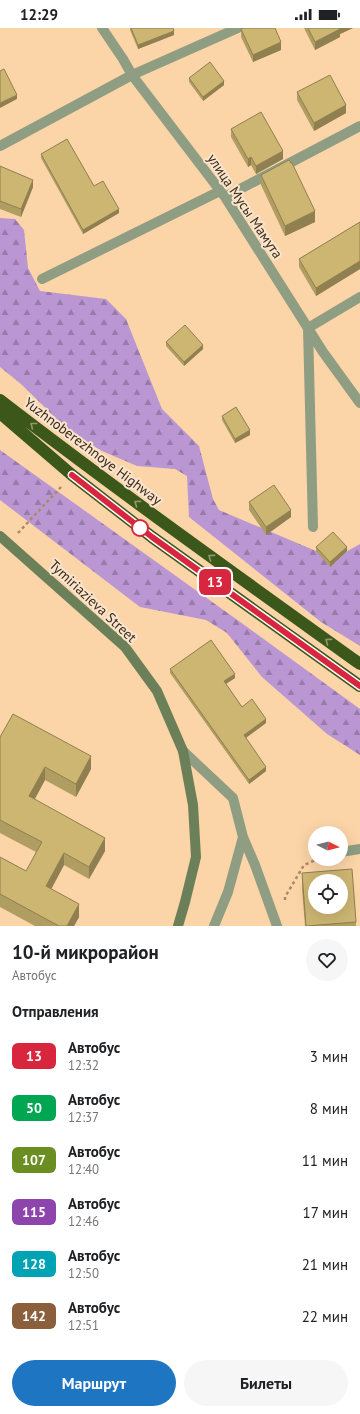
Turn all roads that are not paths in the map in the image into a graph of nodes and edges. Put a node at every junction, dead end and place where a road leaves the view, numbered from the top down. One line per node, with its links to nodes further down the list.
1 (102, 28): 3 (street, улица Мусы Мамута)
2 (238, 28): 3 (street)
3 (132, 75): 5 (street); 6 (street, улица Мусы Мамута)
4 (360, 126): 6 (street)
5 (0, 146)
6 (222, 194): 7 (street); 9 (street, улица Мусы Мамута)
7 (42, 279)
8 (360, 297): 9 (street)
9 (308, 328): 11 (street, улица Мусы Мамута); 13 (street)
10 (0, 400): 15 (highway, Yuzhnoberezhnoye Highway, one-way to 10)
11 (360, 403)
12 (0, 413): 16 (highway, Yuzhnoberezhnoye Highway)
13 (313, 528)
14 (0, 536): 17 (street, Tymiriazieva Street)
15 (360, 664)
16 (360, 686)
17 (183, 751): 18 (street); 21 (street, Tymiriazieva Street)
18 (243, 837): 22 (street); 23 (street)
19 (360, 849): 20 (street)
20 (348, 851)
21 (178, 926)
22 (214, 926)
23 (276, 926)

